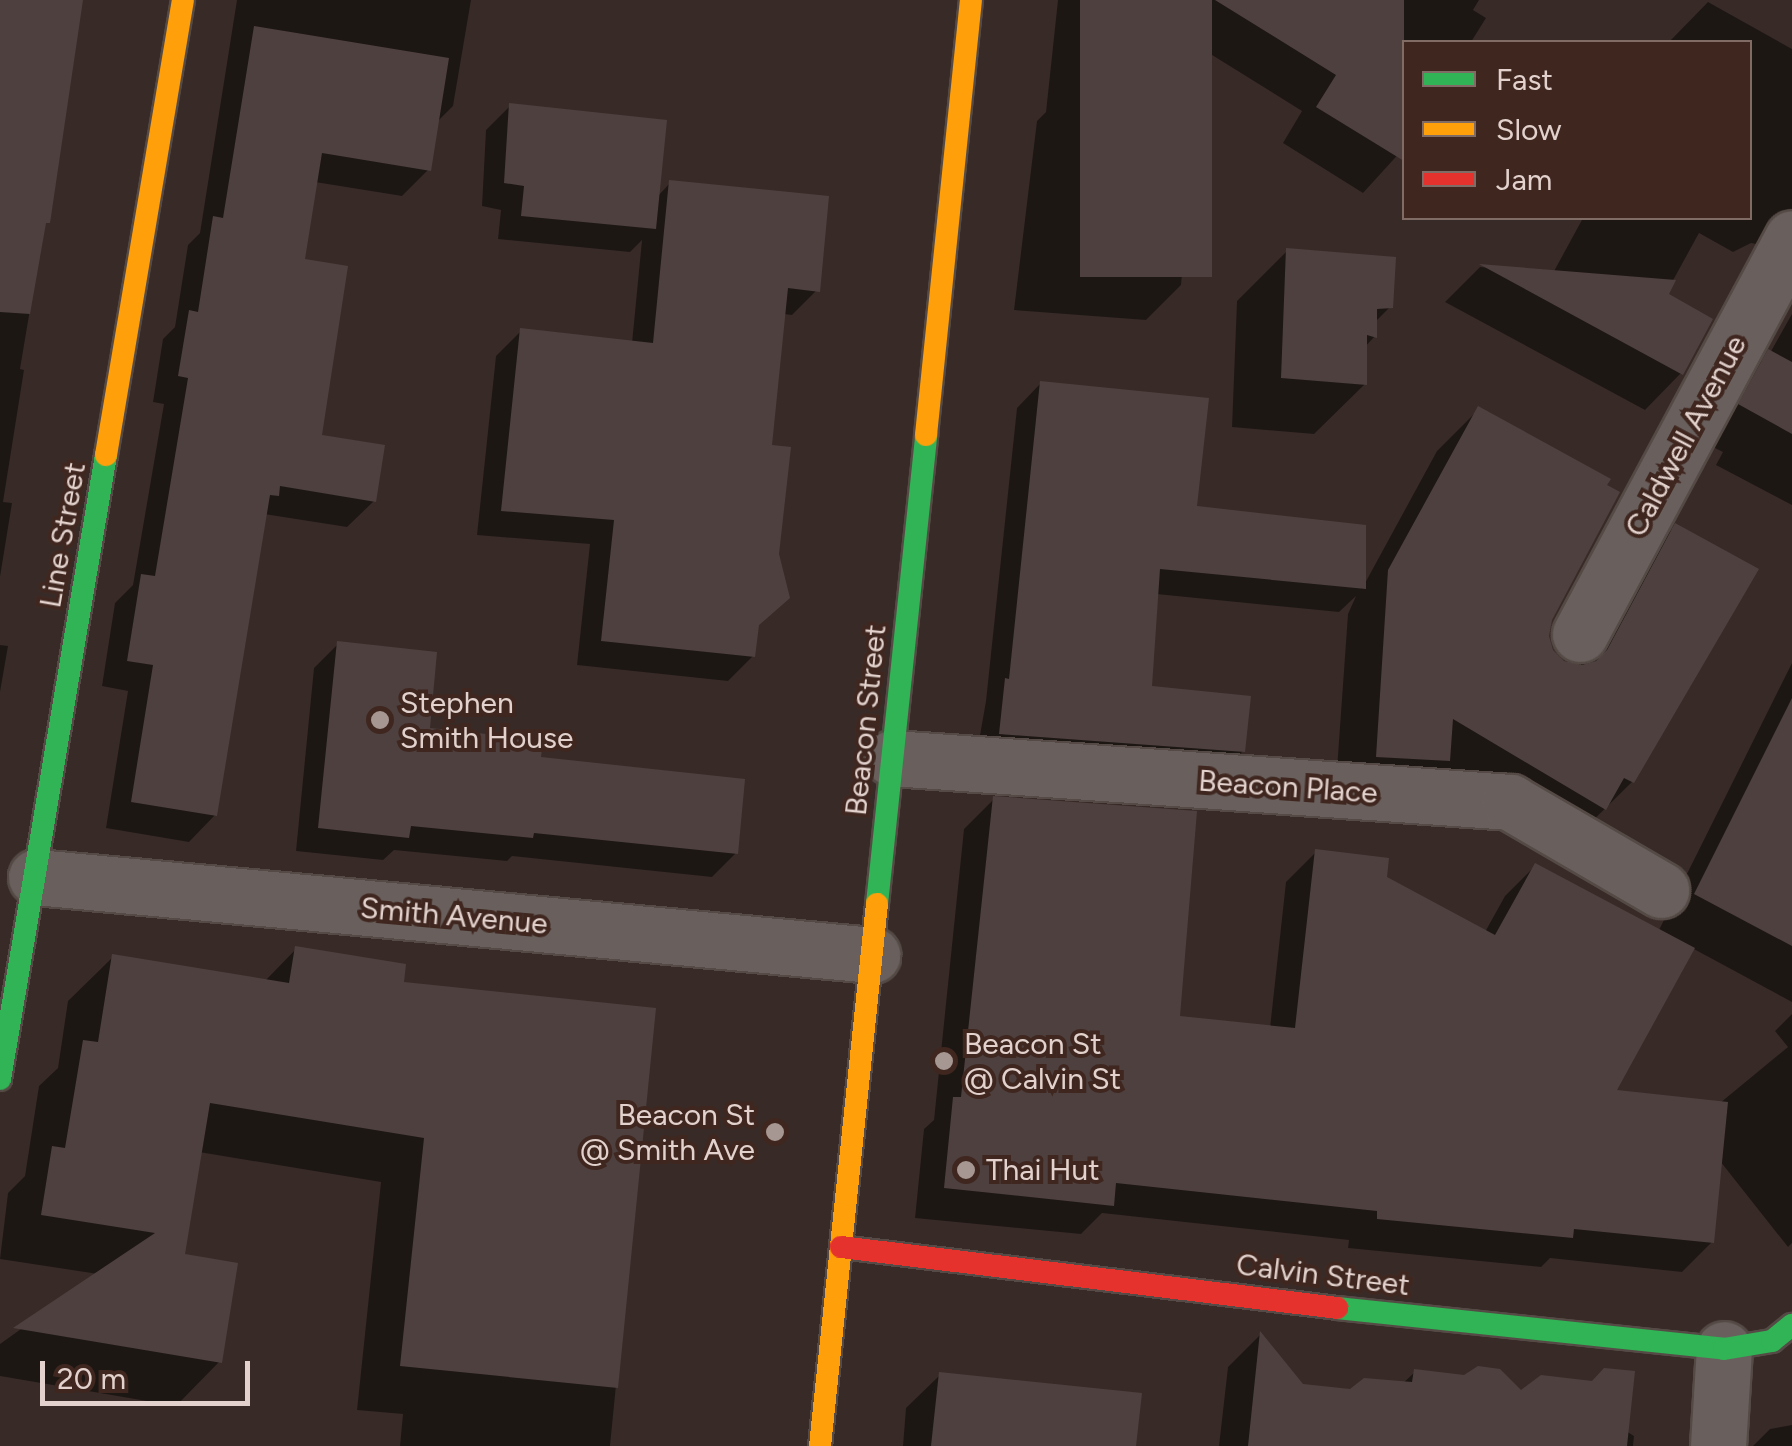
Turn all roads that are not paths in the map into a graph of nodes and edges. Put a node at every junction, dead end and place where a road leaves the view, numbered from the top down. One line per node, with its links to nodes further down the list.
1 (183, 0): 6 (street, Line Street)
2 (971, 0): 5 (street, Beacon Street)
3 (1792, 238): 4 (street, Caldwell Avenue)
4 (1580, 634)
5 (892, 758): 7 (street, Beacon Place); 8 (street, Beacon Street)
6 (36, 877): 8 (street, Smith Avenue); 9 (street, Line Street)
7 (1662, 890)
8 (872, 954): 11 (street, Beacon Street)
9 (4, 1026): 10 (street, Line Street)
10 (0, 1079)
11 (841, 1248): 13 (street, Calvin Street); 14 (street, Beacon Street)
12 (1792, 1325): 13 (street, Calvin Street)
13 (1724, 1349): 15 (street)
14 (820, 1446)
15 (1718, 1446)

